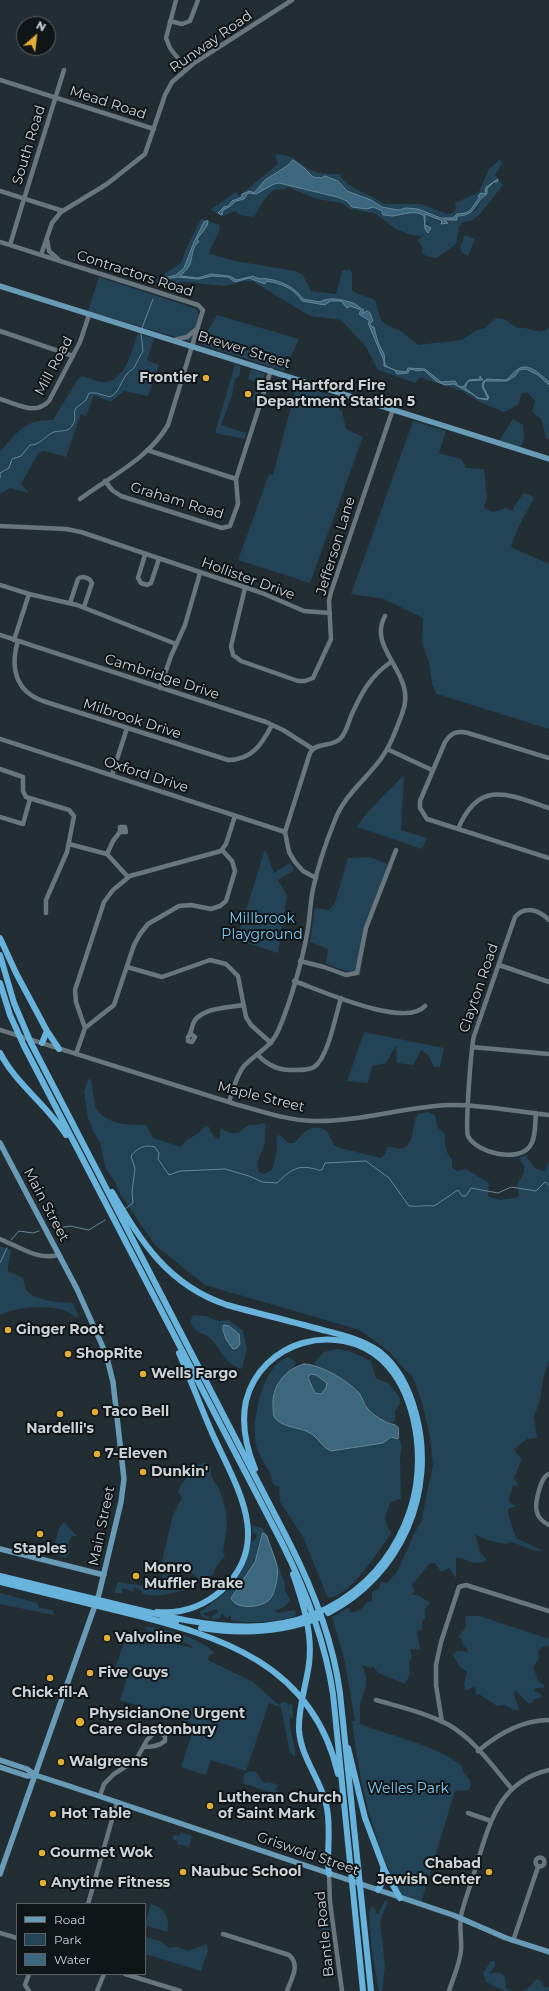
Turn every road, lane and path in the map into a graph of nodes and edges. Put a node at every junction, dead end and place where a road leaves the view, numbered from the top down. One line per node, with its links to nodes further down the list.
1 (175, 0): 4 (street)
2 (198, 0): 4 (street)
3 (292, 0): 5 (street, Runway Road)
4 (170, 21): 5 (street)
5 (186, 69): 9 (street, Runway Road)
6 (64, 70): 8 (street, South Road)
7 (0, 80): 8 (street, Mead Road)
8 (55, 97): 9 (street, Mead Road); 11 (street, South Road)
9 (154, 129): 12 (street, Runway Road)
10 (0, 191): 11 (street)
11 (24, 201): 12 (street); 15 (street, South Road)
12 (63, 211): 13 (street, Runway Road)
13 (46, 237): 16 (street, Runway Road); 17 (street)
14 (0, 242): 15 (street, Contractors Road)
15 (10, 245): 16 (street, Contractors Road)
16 (41, 255): 17 (street, Contractors Road)
17 (61, 262): 20 (street, Contractors Road)
18 (0, 286): 19 (main road, Brewer Street)
19 (89, 314): 22 (main road, Brewer Street); 24 (street, Mill Road)
20 (198, 328): 22 (street); 23 (street, Contractors Road)
21 (0, 331): 24 (street)
22 (174, 340): 23 (main road, Brewer Street)
23 (193, 346): 25 (main road, Brewer Street); 28 (street, Contractors Road)
24 (73, 356): 26 (street, Mill Road)
25 (270, 370): 27 (main road, Brewer Street); 30 (street, Graham Road)
26 (0, 399)
27 (393, 410): 29 (main road, Brewer Street); 42 (street, Jefferson Lane)
28 (147, 450): 30 (street); 31 (street, Contractors Road)
29 (549, 459)
30 (236, 479): 31 (street, Graham Road)
31 (105, 481): 32 (street, Contractors Road)
32 (80, 499)
33 (0, 526): 34 (street, Hollister Drive)
34 (145, 555): 35 (street, Hollister Drive); 35 (street)
35 (159, 560): 36 (street, Hollister Drive)
36 (200, 573): 38 (street, Hollister Drive); 46 (street)
37 (0, 585): 39 (street)
38 (245, 588): 42 (street, Hollister Drive); 42 (street, Jefferson Lane)
39 (29, 594): 40 (street); 45 (street, Milbrook Drive)
40 (70, 603): 41 (street); 41 (street)
41 (84, 607): 46 (street)
42 (330, 613)
43 (385, 616): 47 (street)
44 (0, 635): 45 (street, Cambridge Drive)
45 (16, 640): 48 (street, Cambridge Drive); 50 (street, Milbrook Drive)
46 (176, 644): 48 (street)
47 (391, 662): 52 (street); 53 (street)
48 (160, 688): 49 (street, Cambridge Drive)
49 (272, 725): 50 (street, Milbrook Drive); 52 (street, Cambridge Drive)
50 (127, 728): 57 (street)
51 (0, 739): 57 (street, Oxford Drive)
52 (313, 749): 64 (street)
53 (387, 749): 56 (street); 71 (street)
54 (549, 758): 56 (street)
55 (0, 769): 58 (street)
56 (432, 770): 62 (street)
57 (112, 775): 60 (street, Oxford Drive)
58 (30, 799): 61 (street); 65 (street)
59 (549, 808): 62 (street)
60 (235, 816): 64 (street, Oxford Drive); 66 (street)
61 (0, 817)
62 (458, 829): 69 (street)
63 (120, 832): 68 (street)
64 (285, 832): 71 (street)
65 (69, 844): 68 (street); 72 (street)
66 (222, 850): 70 (street); 78 (street)
67 (396, 850): 76 (street)
68 (107, 854): 70 (street)
69 (549, 858)
70 (128, 876): 85 (street)
71 (316, 878): 76 (street)
72 (46, 913)
73 (549, 920): 77 (street, Clayton Road)
74 (0, 938): 87 (highway)
75 (0, 955): 103 (highway)
76 (300, 962): 79 (street)
77 (499, 964): 80 (street); 91 (street, Clayton Road)
78 (126, 967): 83 (street); 85 (street)
79 (294, 981): 82 (street); 90 (street)
80 (549, 982)
81 (0, 983): 102 (highway)
82 (341, 998): 84 (street); 96 (street)
83 (243, 1005): 88 (street); 90 (street)
84 (425, 1006)
85 (85, 1028): 94 (street)
86 (0, 1030): 89 (street, Maple Street)
87 (47, 1031): 89 (highway); 92 (highway)
88 (191, 1034)
89 (42, 1043): 92 (street, Maple Street)
90 (271, 1043): 96 (street)
91 (472, 1047): 95 (street); 98 (street, Clayton Road)
92 (60, 1049): 94 (street, Maple Street)
93 (0, 1052): 102 (highway)
94 (76, 1054): 97 (street, Maple Street)
95 (549, 1054)
96 (258, 1055): 97 (street)
97 (229, 1102): 98 (street, Maple Street)
98 (469, 1106): 99 (street, Maple Street); 99 (street, Clayton Road)
99 (536, 1113): 100 (street, Maple Street)
100 (549, 1115)
101 (0, 1142): 105 (main road, Main Street)
102 (83, 1159): 106 (highway)
103 (99, 1175): 108 (highway); 117 (highway)
104 (0, 1238): 105 (street)
105 (58, 1255): 113 (main road, Main Street)
106 (173, 1333): 110 (highway); 118 (highway)
107 (548, 1475): 109 (street)
108 (261, 1487): 117 (highway); 125 (highway)
109 (549, 1525)
110 (282, 1543): 134 (highway); 141 (highway)
111 (0, 1549): 113 (main road)
112 (0, 1576): 115 (highway)
113 (104, 1576): 131 (main road, Main Street)
114 (0, 1582): 115 (highway)
115 (86, 1600): 116 (highway)
116 (107, 1605): 118 (highway); 120 (highway)
117 (337, 1605): 121 (highway)
118 (138, 1610): 121 (highway)
119 (549, 1611): 124 (street)
120 (160, 1621): 121 (highway); 134 (highway)
121 (295, 1623)
122 (376, 1700): 124 (street)
123 (549, 1720): 127 (street)
124 (442, 1722): 127 (street)
125 (345, 1741): 138 (highway); 160 (highway)
126 (145, 1747): 133 (street)
127 (478, 1751): 132 (street)
128 (0, 1760): 131 (main road)
129 (0, 1767): 131 (main road)
130 (549, 1770): 132 (street)
131 (35, 1775): 133 (main road, Griswold Street); 140 (main road, Main Street)
132 (512, 1789): 137 (street)
133 (100, 1796): 135 (main road, Griswold Street)
134 (344, 1799): 159 (highway)
135 (118, 1802): 141 (main road, Griswold Street); 144 (street)
136 (468, 1813): 137 (street)
137 (491, 1821): 145 (street)
138 (383, 1864): 142 (highway); 143 (highway)
139 (538, 1867): 149 (street)
140 (0, 1874)
141 (330, 1874): 142 (main road, Griswold Street); 158 (street, Bantle Road)
142 (378, 1890): 143 (main road, Griswold Street)
143 (400, 1898): 145 (main road, Griswold Street)
144 (88, 1903)
145 (461, 1918): 149 (main road, Griswold Street); 161 (street)
146 (0, 1933): 148 (street)
147 (222, 1934): 157 (street)
148 (16, 1938)
149 (513, 1941): 150 (main road, Griswold Street)
150 (549, 1952)
151 (29, 1975): 154 (street)
152 (104, 1975): 155 (street)
153 (128, 1975): 156 (street)
154 (28, 1991)
155 (96, 1991)
156 (180, 1991)
157 (287, 1991)
158 (342, 1991)
159 (364, 1991)
160 (371, 1991)
161 (448, 1991)

